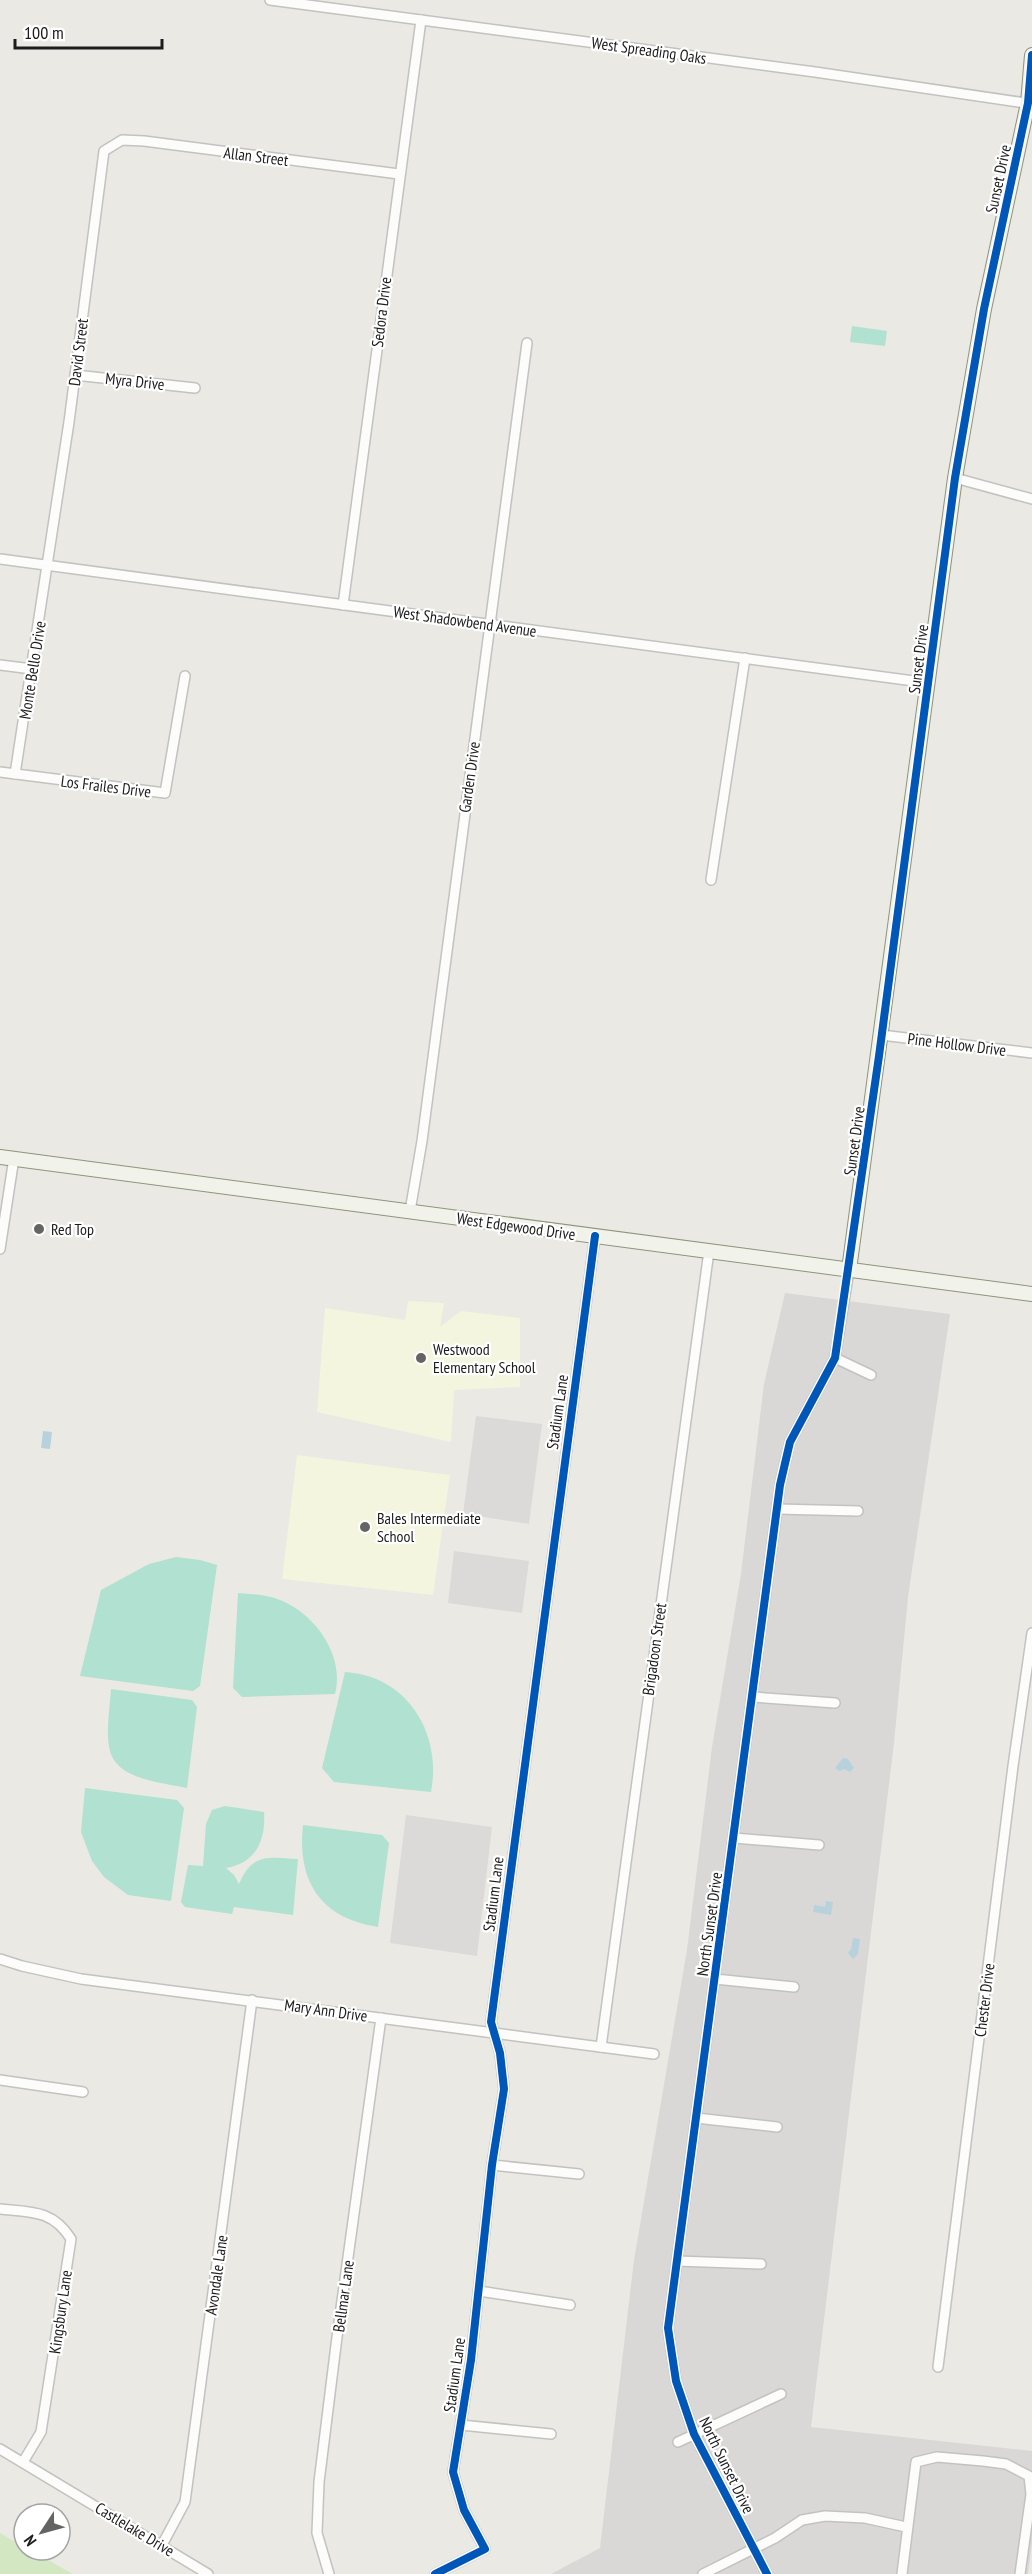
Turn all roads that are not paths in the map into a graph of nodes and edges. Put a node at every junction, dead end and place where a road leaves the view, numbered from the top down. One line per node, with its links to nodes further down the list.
1 (270, 0): 2 (street, West Spreading Oaks)
2 (421, 20): 4 (street, West Spreading Oaks); 6 (street, Sedora Drive)
3 (1032, 55): 4 (street, Sunset Drive)
4 (1030, 103): 10 (street, Sunset Drive)
5 (114, 143): 6 (street, Allan Street); 8 (street, David Street)
6 (399, 174): 14 (street, Sedora Drive)
7 (527, 343): 15 (street, Garden Drive)
8 (75, 375): 9 (street, Myra Drive); 13 (street, David Street)
9 (195, 388)
10 (955, 478): 11 (street); 20 (street, Sunset Drive)
11 (1032, 499)
12 (0, 559): 13 (street, West Shadowbend Avenue)
13 (48, 566): 14 (street, West Shadowbend Avenue); 18 (street, Monte Bello Drive)
14 (343, 605): 15 (street, West Shadowbend Avenue)
15 (490, 624): 16 (street, West Shadowbend Avenue); 27 (street, Garden Drive)
16 (745, 658): 20 (street, West Shadowbend Avenue); 23 (street)
17 (0, 665): 18 (street)
18 (32, 669): 22 (street, Monte Bello Drive)
19 (185, 676): 22 (street, Los Frailes Drive)
20 (929, 683): 24 (street, Sunset Drive)
21 (0, 772): 22 (street, Los Frailes Drive)
22 (15, 774)
23 (711, 880)
24 (882, 1035): 25 (street, Pine Hollow Drive); 31 (street, Sunset Drive)
25 (1032, 1053)
26 (7, 1157): 27 (street, West Edgewood Drive); 29 (street)
27 (410, 1211): 28 (street, West Edgewood Drive)
28 (595, 1236): 30 (street, West Edgewood Drive); 47 (street, Stadium Lane)
29 (0, 1249)
30 (709, 1251): 31 (street, West Edgewood Drive); 48 (street, Brigadoon Street)
31 (849, 1270): 32 (street, West Edgewood Drive); 33 (street, North Sunset Drive)
32 (1032, 1294)
33 (836, 1358): 34 (street); 35 (street, North Sunset Drive)
34 (871, 1375)
35 (777, 1509): 36 (street); 38 (street, North Sunset Drive)
36 (858, 1511)
37 (1032, 1633): 61 (street, Chester Drive)
38 (753, 1697): 39 (street); 40 (street, North Sunset Drive)
39 (835, 1703)
40 (734, 1838): 41 (street); 43 (street, North Sunset Drive)
41 (819, 1845)
42 (0, 1959): 45 (street, Mary Ann Drive)
43 (715, 1979): 44 (street); 52 (street, North Sunset Drive)
44 (794, 1987)
45 (252, 2000): 46 (street, Mary Ann Drive); 70 (street, Avondale Lane)
46 (381, 2018): 47 (street, Mary Ann Drive); 73 (street, Bellmar Lane)
47 (494, 2033): 48 (street, Mary Ann Drive); 54 (street, Stadium Lane)
48 (601, 2048): 49 (street, Mary Ann Drive)
49 (654, 2054)
50 (0, 2080): 51 (street)
51 (83, 2092)
52 (696, 2118): 53 (street); 57 (street, North Sunset Drive)
53 (777, 2127)
54 (492, 2165): 55 (street); 59 (street, Stadium Lane)
55 (579, 2174)
56 (0, 2209): 68 (street, Kingsbury Lane)
57 (677, 2261): 58 (street); 65 (street, North Sunset Drive)
58 (761, 2264)
59 (478, 2291): 60 (street); 63 (street, Stadium Lane)
60 (570, 2305)
61 (938, 2367)
62 (781, 2394): 65 (street)
63 (461, 2425): 64 (street); 74 (street, Stadium Lane)
64 (551, 2434)
65 (694, 2434): 66 (street); 71 (street, North Sunset Drive)
66 (678, 2442)
67 (0, 2448): 68 (street, Castlelake Drive)
68 (23, 2462): 70 (street, Castlelake Drive)
69 (906, 2527): 71 (street); 77 (street); 78 (street)
70 (162, 2545): 72 (street, Castlelake Drive)
71 (754, 2548): 75 (street); 76 (street, North Sunset Drive)
72 (208, 2574)
73 (329, 2574)
74 (435, 2574)
75 (703, 2574)
76 (767, 2574)
77 (902, 2574)
78 (1020, 2574)

